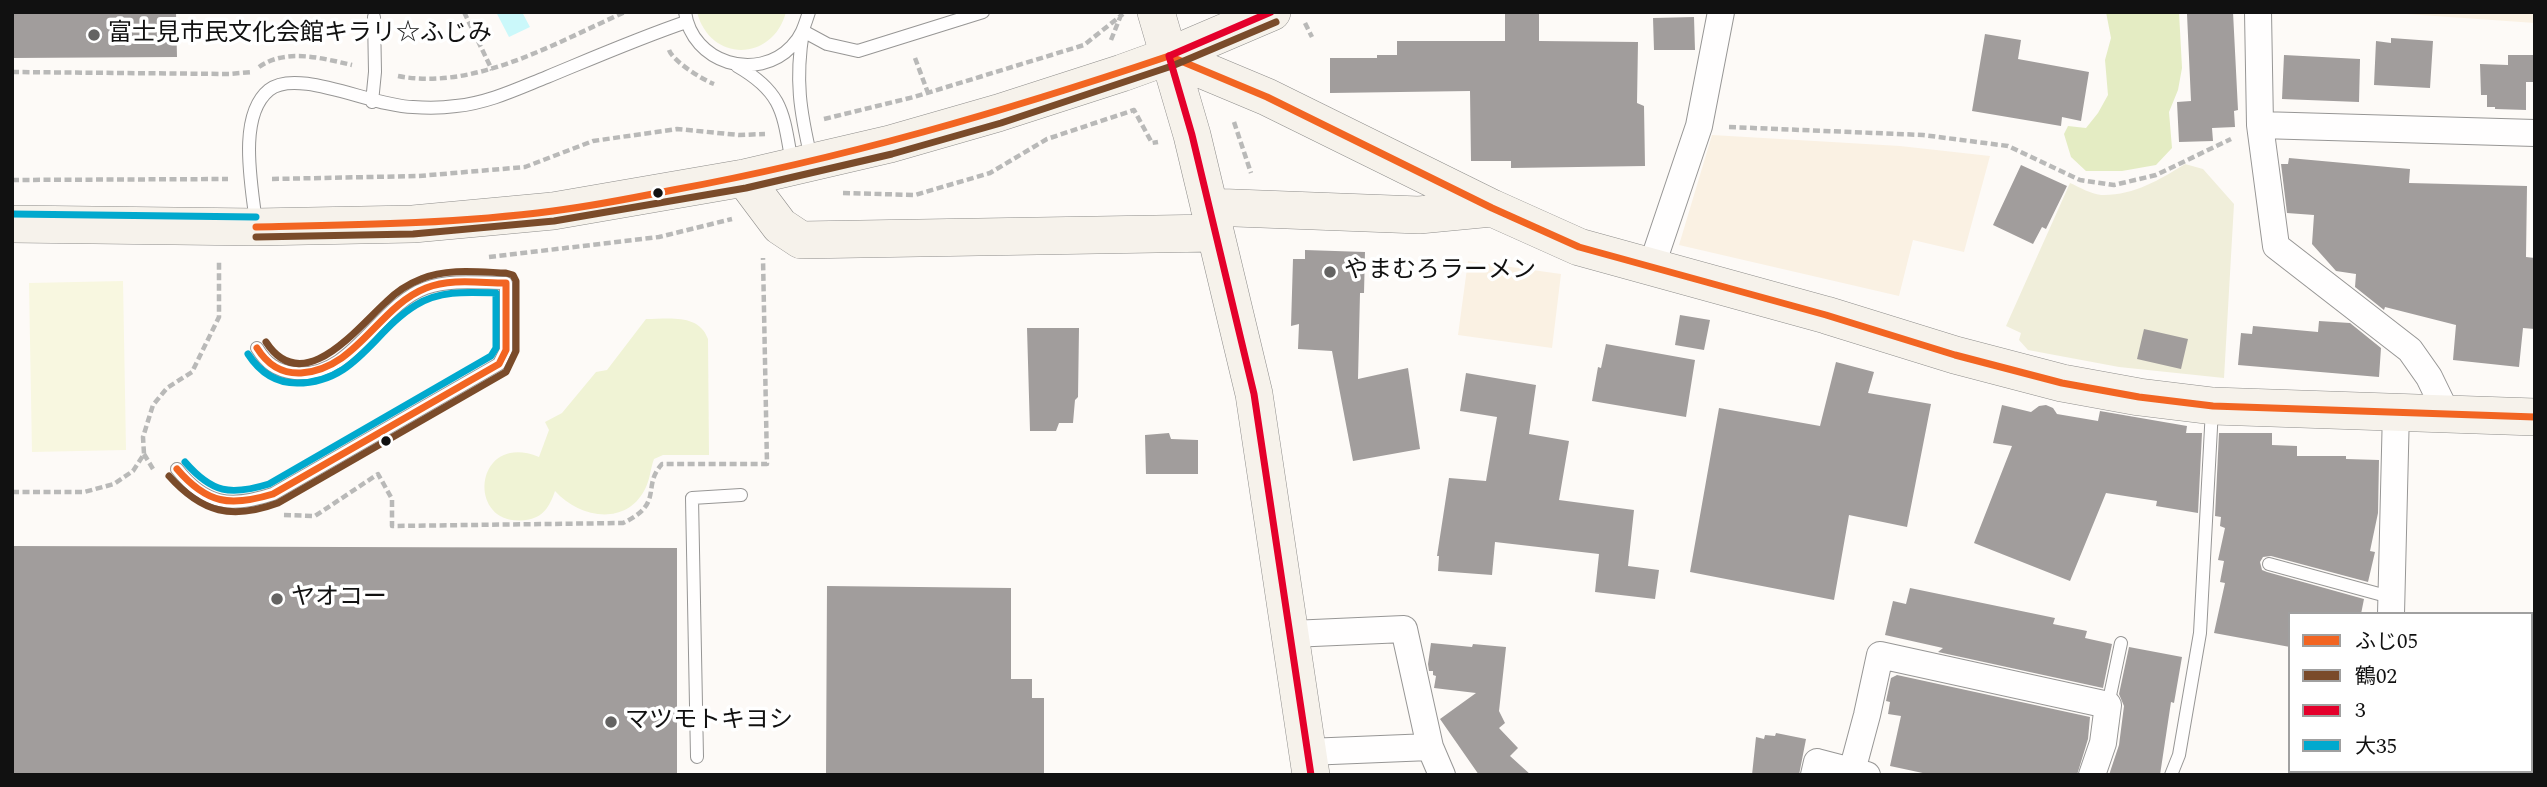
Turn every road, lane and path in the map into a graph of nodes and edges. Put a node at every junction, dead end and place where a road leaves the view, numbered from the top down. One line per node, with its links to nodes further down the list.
1 (464, 12): 2 (path)
2 (625, 12)
3 (809, 12): 11 (lane)
4 (983, 12): 11 (lane)
5 (1156, 12): 13 (street)
6 (1272, 12): 13 (street)
7 (1721, 12): 18 (street)
8 (2258, 12): 19 (street)
9 (374, 17): 15 (lane)
10 (685, 17): 14 (lane); 15 (lane)
11 (803, 31): 14 (lane); 17 (lane)
12 (1110, 42): 17 (path)
13 (1170, 56): 22 (street); 27 (street); 28 (street)
14 (736, 65): 20 (lane)
15 (372, 102): 25 (lane)
16 (1233, 121): 23 (path)
17 (803, 124): 22 (lane)
18 (1699, 125): 19 (path); 33 (street)
19 (2260, 125): 21 (street); 37 (street)
20 (786, 129): 22 (lane); 25 (path)
21 (2535, 133)
22 (803, 164): 24 (street)
23 (1252, 177)
24 (744, 178): 28 (street); 30 (street)
25 (251, 179): 26 (path); 30 (lane)
26 (12, 180)
27 (1492, 208): 28 (street); 33 (street)
28 (1212, 220): 45 (street)
29 (12, 223): 30 (street)
30 (256, 227)
31 (219, 257): 41 (path)
32 (763, 258): 40 (path)
33 (1651, 268): 35 (street)
34 (257, 348): 39 (lane)
35 (2213, 405): 36 (street); 55 (lane)
36 (2396, 410): 37 (street); 44 (street)
37 (2447, 414): 38 (street)
38 (2535, 417)
39 (177, 469)
40 (378, 474)
41 (12, 492)
42 (741, 495): 49 (lane)
43 (2269, 564): 44 (lane)
44 (2391, 605)
45 (1291, 634): 48 (street); 50 (street)
46 (2121, 643): 47 (lane)
47 (2108, 705): 51 (street); 54 (street)
48 (1430, 747): 50 (street); 52 (street)
49 (697, 757)
50 (1309, 763)
51 (1860, 773): 53 (street)
52 (1442, 775)
53 (1814, 775)
54 (2092, 775)
55 (2171, 775)

